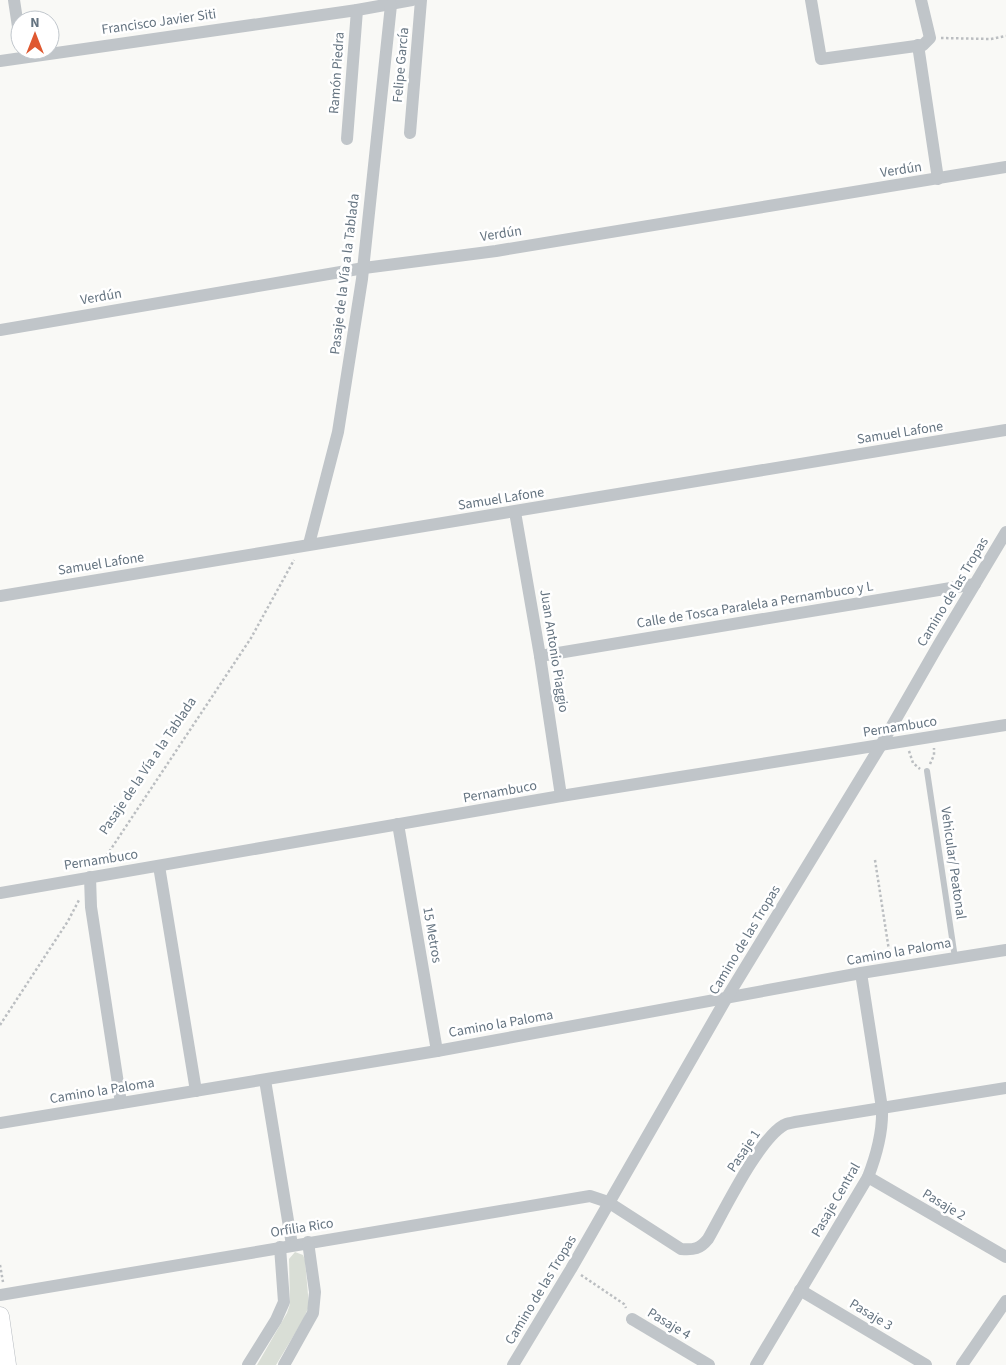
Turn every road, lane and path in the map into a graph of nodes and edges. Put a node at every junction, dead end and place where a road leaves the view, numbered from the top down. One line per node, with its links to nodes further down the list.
1 (412, 0): 5 (street, Francisco Javier Siti)
2 (421, 0): 12 (street, Felipe García)
3 (811, 0): 10 (street)
4 (920, 0): 9 (street)
5 (391, 4): 7 (street, Francisco Javier Siti); 16 (street, Pasaje de la Vía a la Tablada)
6 (338, 6): 7 (street, Francisco Javier Siti); 11 (street, Francisco Javier Siti)
7 (357, 10): 13 (street, Ramón Piedra)
8 (1006, 36): 9 (path)
9 (930, 38): 10 (street)
10 (918, 45): 15 (street)
11 (60, 48)
12 (410, 133)
13 (347, 139)
14 (1006, 167): 15 (street, Verdún)
15 (938, 179): 16 (street, Verdún)
16 (364, 268): 17 (street, Verdún); 21 (street, Pasaje de la Vía a la Tablada)
17 (0, 330)
18 (1006, 430): 19 (street, Samuel Lafone)
19 (515, 512): 21 (street, Samuel Lafone); 24 (street, Juan Antonio Piaggio)
20 (1006, 532): 22 (street, Camino de las Tropas)
21 (306, 545): 23 (street, Samuel Lafone); 34 (path, Pasaje de la Vía a la Tablada)
22 (975, 584): 24 (street, Calle de Tosca Paralela a Pernambuco y L); 28 (street, Camino de las Tropas)
23 (0, 596)
24 (540, 656): 30 (street, Juan Antonio Piaggio)
25 (1006, 724): 26 (street, Pernambuco)
26 (933, 736): 27 (street, Pernambuco); 29 (path)
27 (906, 741): 28 (street, Pernambuco); 29 (path)
28 (881, 745): 30 (street, Pernambuco); 40 (street, Camino de las Tropas)
29 (927, 771): 37 (lane, Vehicular/ Peatonal)
30 (561, 796): 31 (street, Pernambuco)
31 (398, 824): 33 (street, Pernambuco); 42 (street, 15 Metros)
32 (874, 860): 38 (path)
33 (159, 866): 34 (street, Pernambuco); 45 (street)
34 (90, 877): 35 (street, Pernambuco); 41 (path, Pasaje de la Vía a la Tablada); 46 (street)
35 (0, 893)
36 (1006, 950): 37 (street, Camino la Paloma)
37 (955, 958): 38 (street, Camino la Paloma)
38 (891, 969): 39 (street, Camino la Paloma)
39 (861, 974): 40 (street, Camino la Paloma); 47 (street, Pasaje Central)
40 (726, 999): 42 (street, Camino la Paloma); 50 (street, Camino de las Tropas)
41 (0, 1025)
42 (436, 1051): 43 (street, Camino la Paloma)
43 (265, 1080): 45 (street, Camino la Paloma); 52 (street)
44 (1006, 1088): 47 (street, Pasaje 1)
45 (196, 1091): 46 (street, Camino la Paloma)
46 (121, 1103): 48 (street, Camino la Paloma)
47 (882, 1108): 49 (street, Pasaje Central); 50 (street, Pasaje 1)
48 (0, 1123)
49 (868, 1177): 53 (street, Pasaje 2); 55 (street, Pasaje Central)
50 (608, 1202): 51 (street, Orfilia Rico); 54 (street, Camino de las Tropas)
51 (308, 1242): 52 (street, Orfilia Rico); 62 (street)
52 (286, 1246): 56 (street, Orfilia Rico); 61 (street)
53 (1006, 1257)
54 (571, 1269): 59 (path, Pasaje 4); 63 (street, Camino de las Tropas)
55 (800, 1290): 65 (street, Pasaje Central); 66 (street, Pasaje 3)
56 (0, 1295)
57 (1006, 1301): 67 (street)
58 (0, 1316): 60 (street)
59 (632, 1319): 64 (street, Pasaje 4)
60 (7, 1365)
61 (248, 1365)
62 (284, 1365)
63 (513, 1365)
64 (709, 1365)
65 (756, 1365)
66 (926, 1365)
67 (962, 1365)

